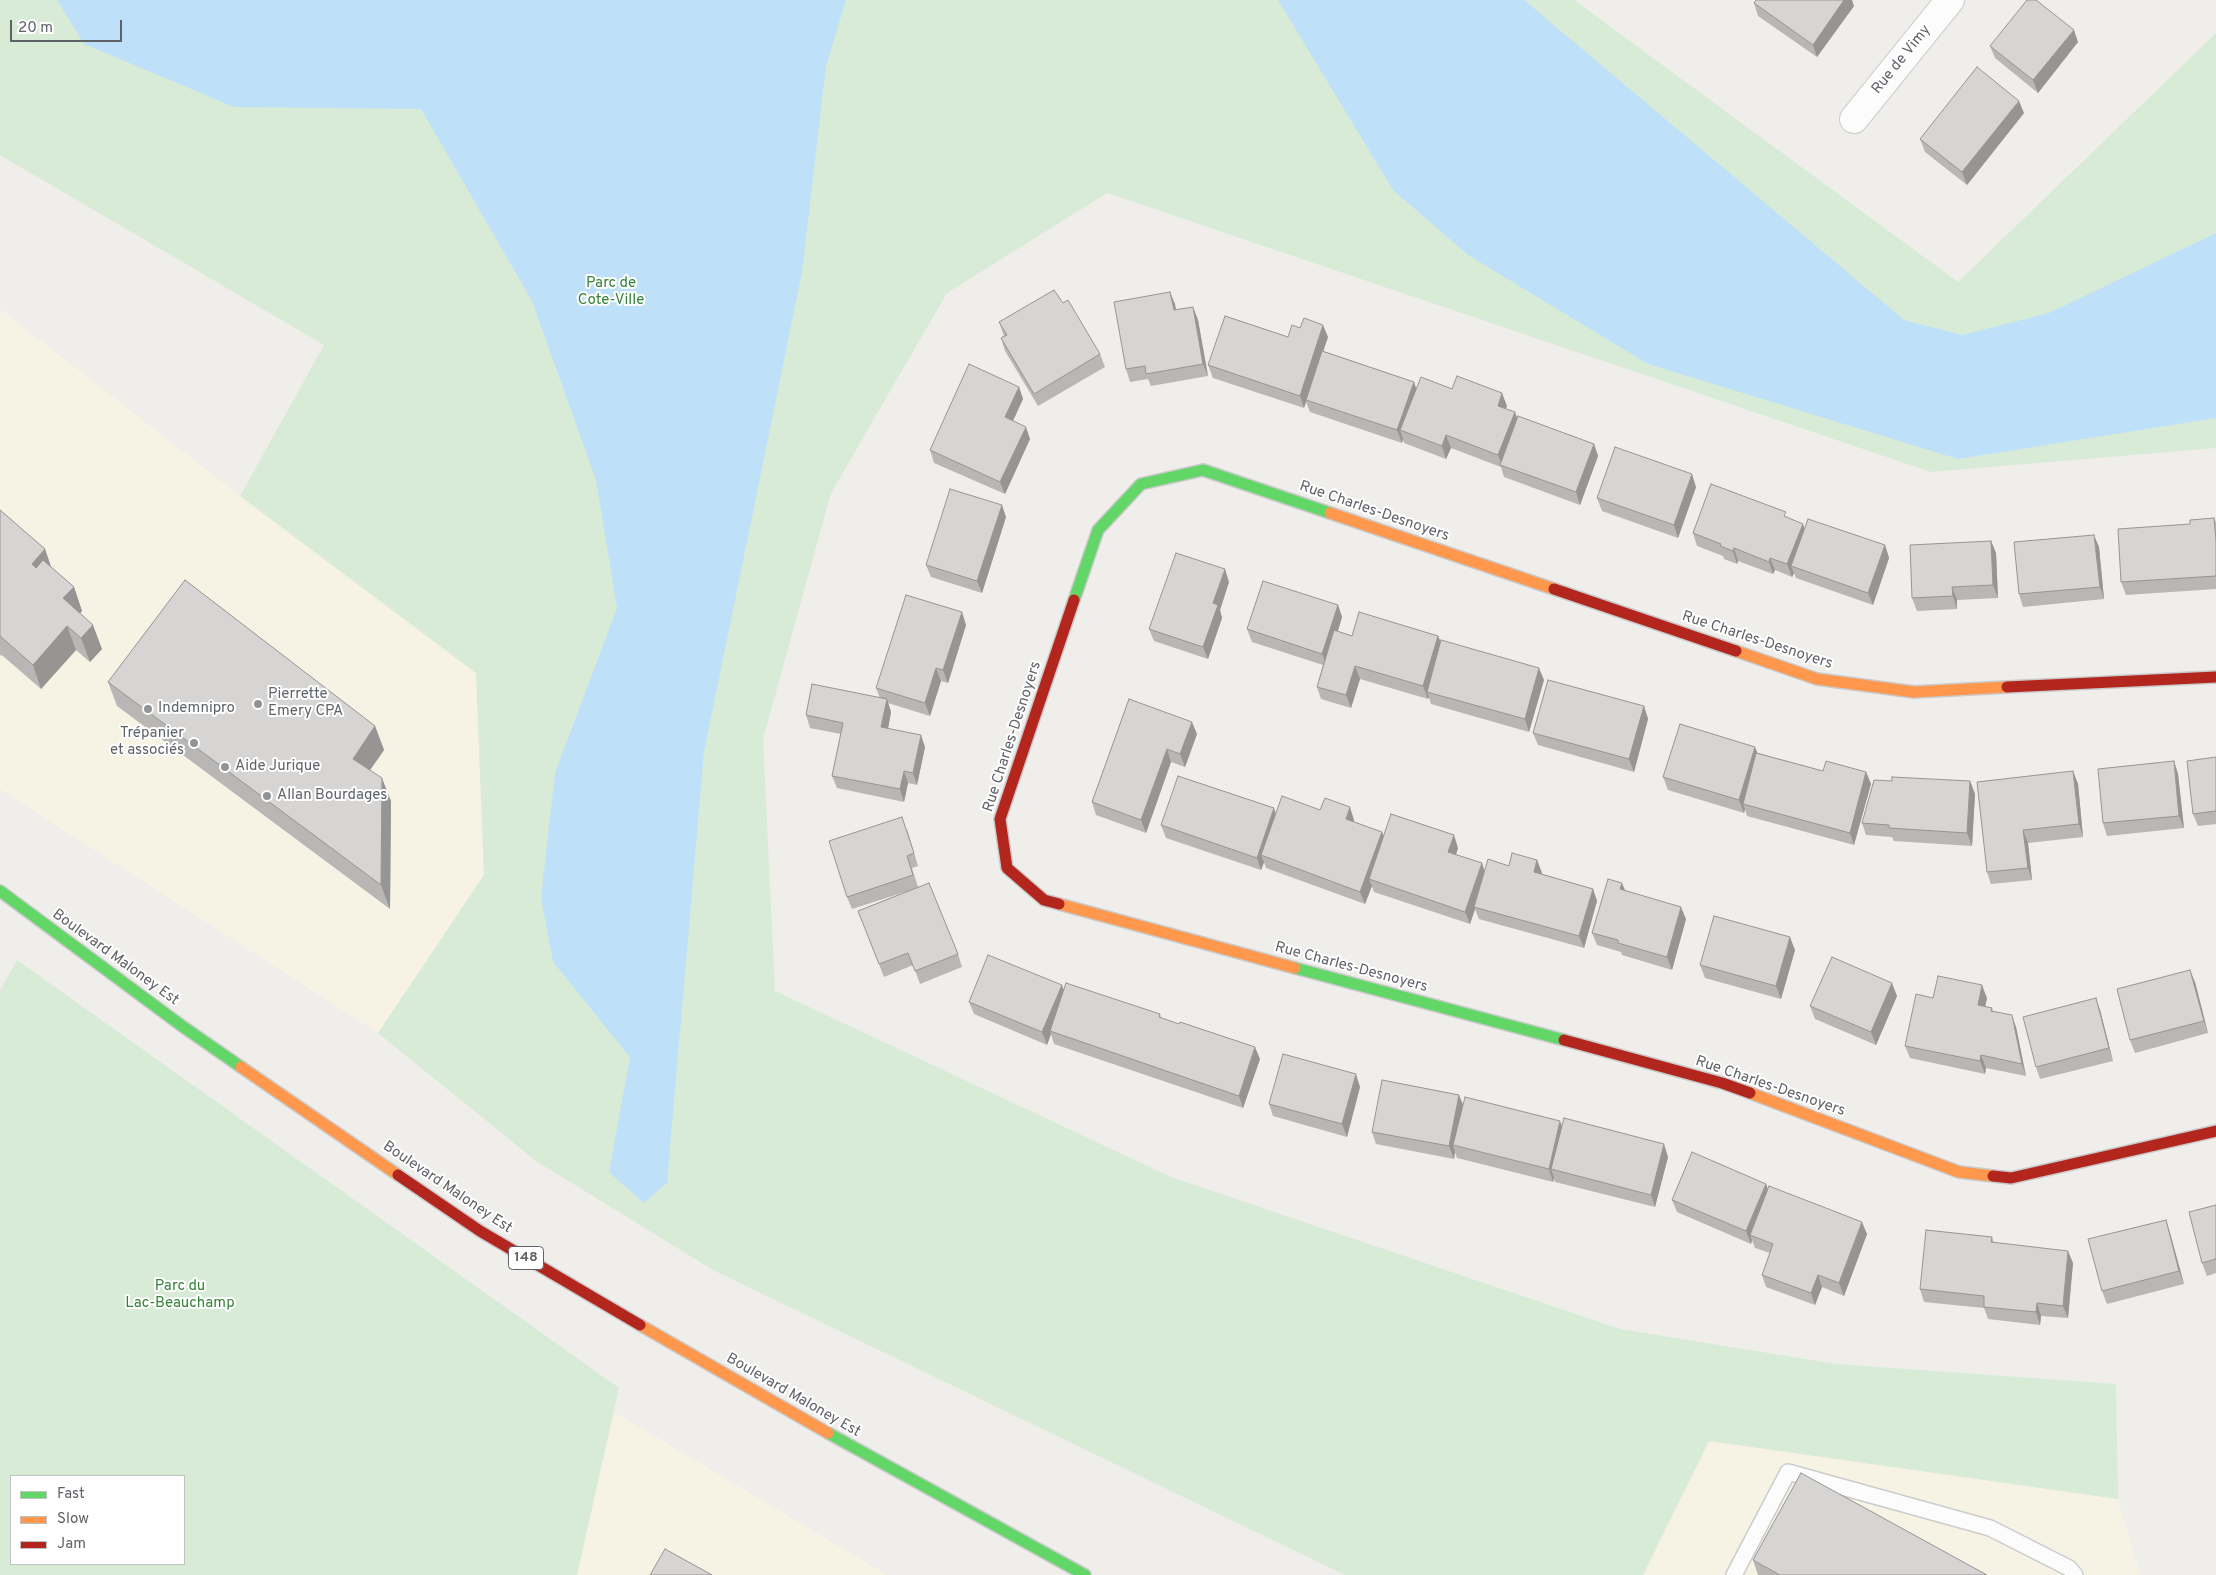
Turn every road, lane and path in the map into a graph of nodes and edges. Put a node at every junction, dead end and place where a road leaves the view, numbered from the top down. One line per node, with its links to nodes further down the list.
1 (1950, 0): 2 (street, Rue de Vimy)
2 (1854, 120)
3 (2216, 677): 5 (street, Rue Charles-Desnoyers)
4 (0, 891): 6 (street, Boulevard Maloney Est / 148)
5 (2216, 1131)
6 (1085, 1575)
7 (1734, 1575): 8 (lane)
8 (2075, 1575)

